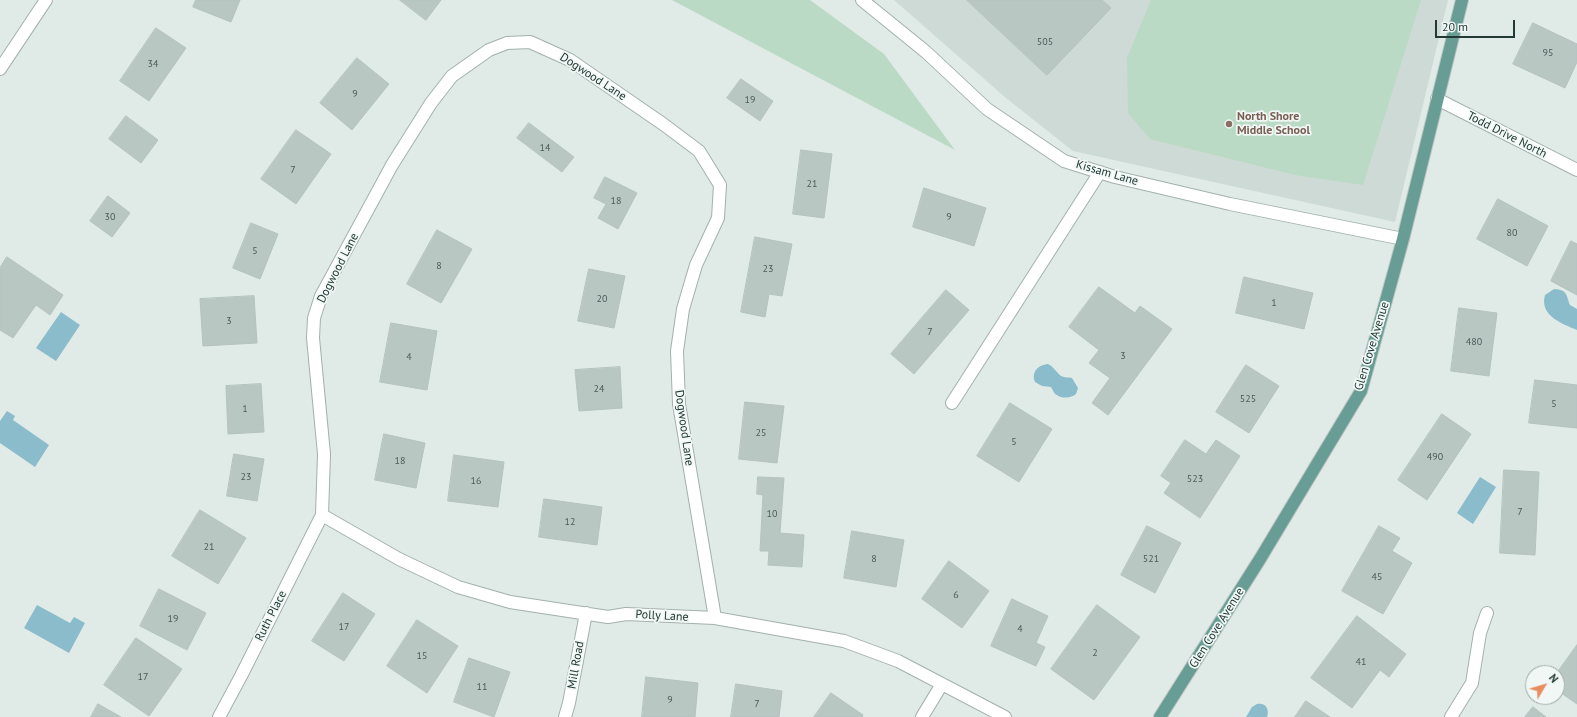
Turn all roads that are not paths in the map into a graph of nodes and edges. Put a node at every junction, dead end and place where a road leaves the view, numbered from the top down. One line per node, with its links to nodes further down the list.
1 (46, 0): 4 (street)
2 (862, 0): 7 (street, Kissam Lane)
3 (1462, 0): 5 (main road, Glen Cove Avenue)
4 (0, 69)
5 (1437, 99): 6 (street, Todd Drive North); 8 (main road, Glen Cove Avenue)
6 (1577, 170)
7 (1100, 172): 8 (street, Kissam Lane); 9 (street)
8 (1403, 239): 19 (main road, Glen Cove Avenue)
9 (952, 403)
10 (322, 515): 11 (street, Polly Lane); 13 (street, Dogwood Lane); 15 (street, Ruth Place)
11 (586, 613): 13 (street, Polly Lane); 16 (street, Mill Road)
12 (1487, 613): 20 (street)
13 (716, 618): 14 (street, Polly Lane)
14 (942, 684): 17 (street); 18 (street, Polly Lane)
15 (219, 717)
16 (565, 717)
17 (922, 717)
18 (1005, 717)
19 (1160, 717)
20 (1451, 717)

